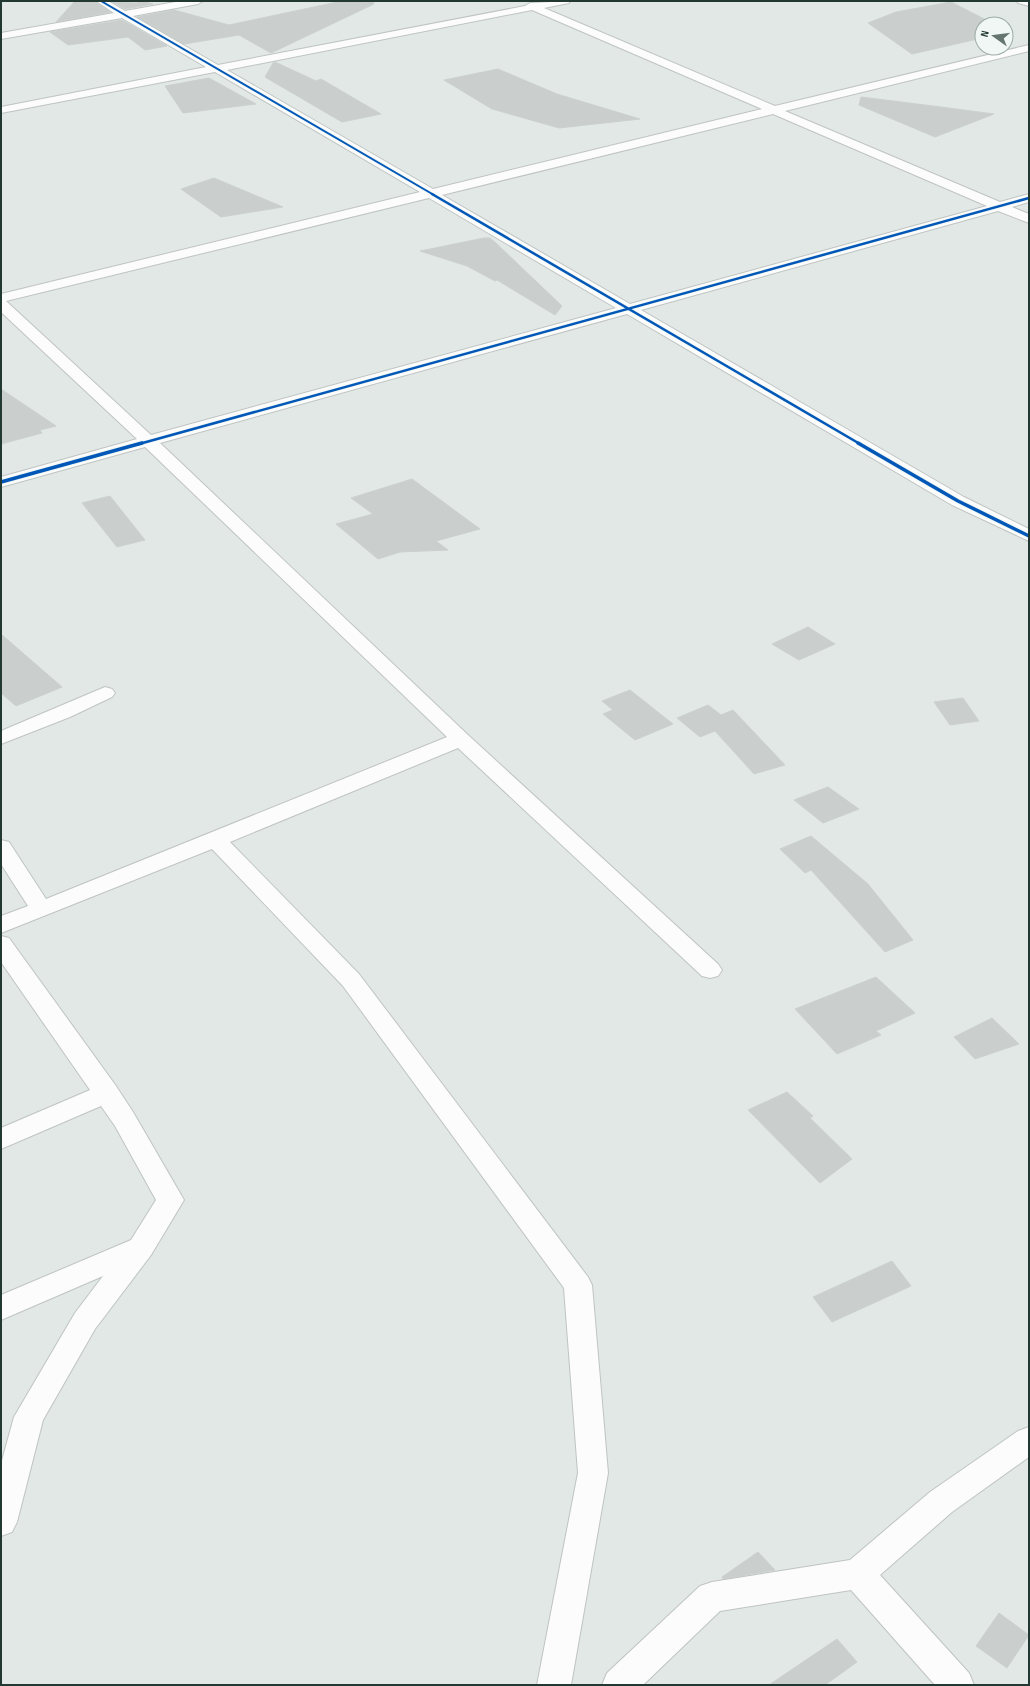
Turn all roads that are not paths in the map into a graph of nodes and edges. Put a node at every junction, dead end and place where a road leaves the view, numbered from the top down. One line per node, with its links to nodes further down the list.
1 (101, 1): 8 (street)
2 (198, 1): 8 (street)
3 (518, 1): 7 (street)
4 (564, 1): 7 (street)
5 (1022, 1): 6 (street)
6 (1029, 4)
7 (532, 7): 11 (street); 13 (street)
8 (124, 14): 9 (street); 11 (street)
9 (1, 36)
10 (1029, 48): 13 (street)
11 (217, 68): 12 (street); 14 (street)
12 (1, 110)
13 (774, 110): 14 (street); 16 (street)
14 (431, 193): 18 (street); 20 (street)
15 (1029, 198): 16 (street)
16 (999, 206): 17 (street); 20 (street)
17 (1029, 219)
18 (1, 298)
19 (1, 304): 21 (street)
20 (628, 308): 21 (street); 23 (street)
21 (148, 441): 22 (street); 26 (street)
22 (1, 482)
23 (1029, 536)
24 (105, 693): 25 (street)
25 (1, 738)
26 (461, 739): 27 (street); 32 (street)
27 (215, 840): 29 (street); 40 (street)
28 (1, 847): 29 (street)
29 (41, 909): 30 (street)
30 (1, 925)
31 (1, 944): 33 (street)
32 (710, 970)
33 (106, 1093): 34 (street); 35 (street)
34 (1, 1139)
35 (140, 1247): 36 (street); 38 (street)
36 (1, 1308)
37 (1029, 1440): 39 (street)
38 (1, 1522)
39 (858, 1574): 41 (street); 42 (street)
40 (554, 1685)
41 (619, 1685)
42 (957, 1685)

